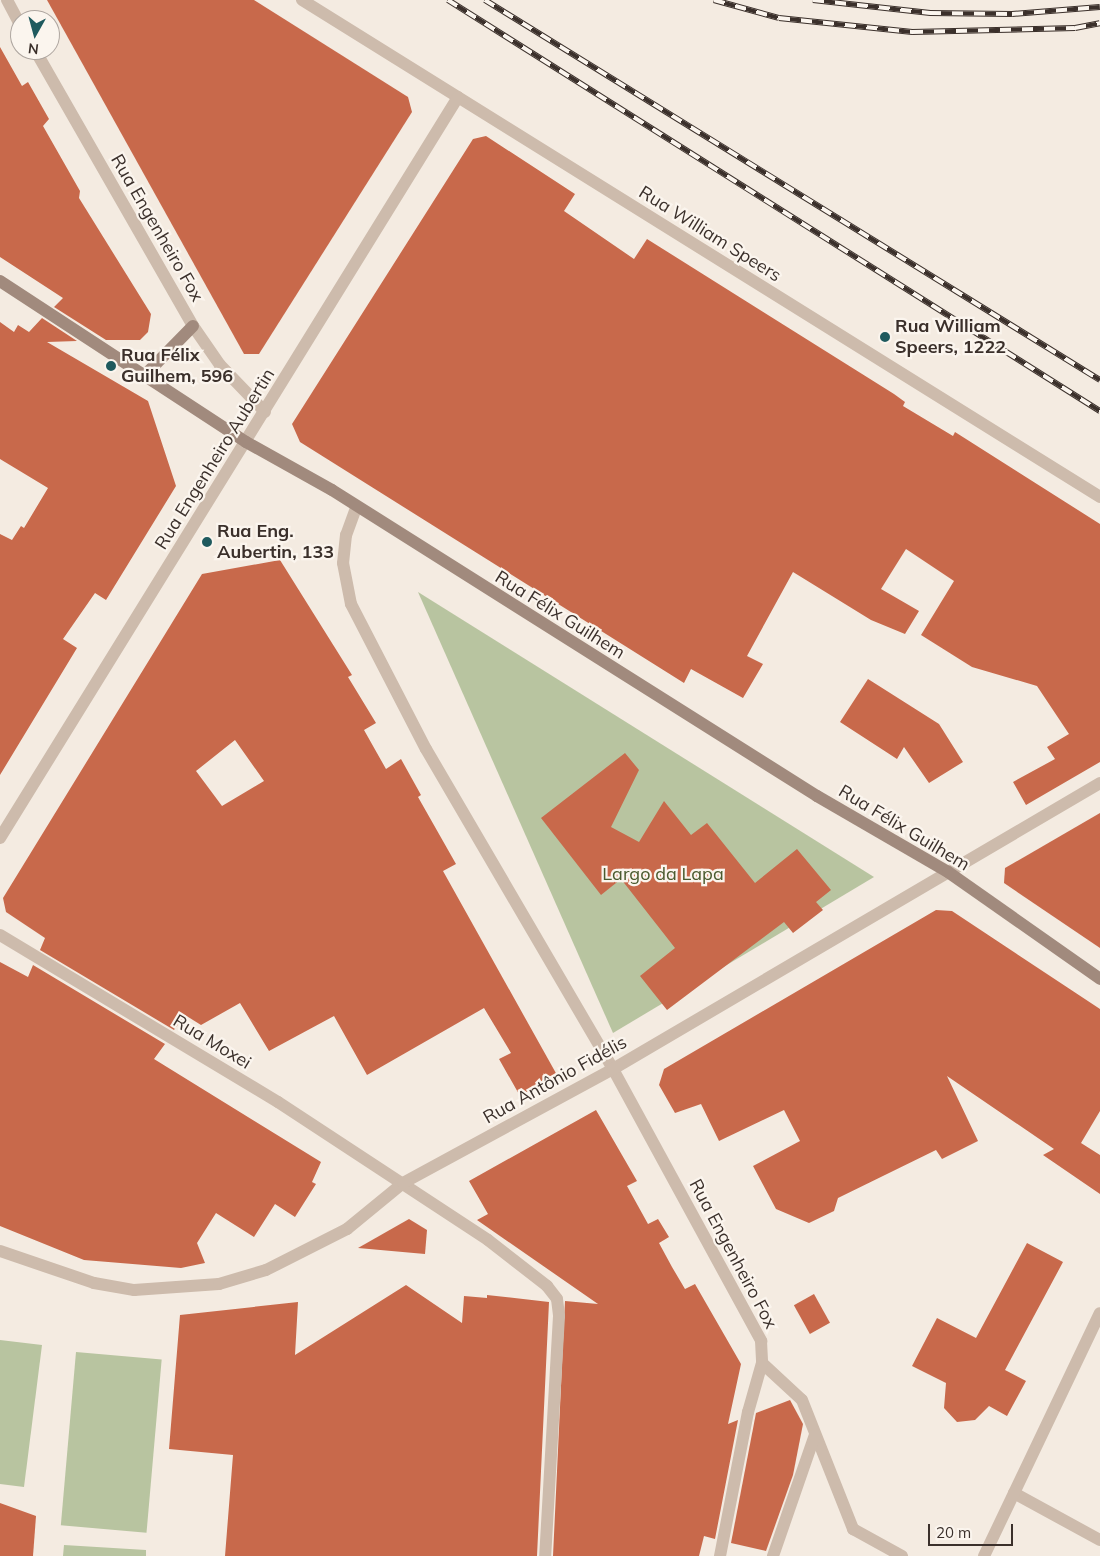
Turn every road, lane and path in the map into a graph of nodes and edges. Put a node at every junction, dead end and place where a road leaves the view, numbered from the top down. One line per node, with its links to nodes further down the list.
1 (302, 0): 3 (street, Rua William Speers)
2 (41, 60): 5 (street, Rua Engenheiro Fox)
3 (458, 97): 7 (street, Rua Engenheiro Aubertin); 9 (street, Rua William Speers)
4 (0, 281): 6 (street, Rua Félix Guilhem)
5 (193, 326): 6 (street); 7 (street, Rua Engenheiro Fox)
6 (144, 376): 8 (street, Rua Félix Guilhem)
7 (265, 412): 8 (street, Rua Engenheiro Aubertin)
8 (246, 442): 10 (street, Rua Félix Guilhem); 12 (street, Rua Engenheiro Aubertin)
9 (1100, 498)
10 (356, 508): 13 (street, Rua Félix Guilhem); 16 (street)
11 (1100, 783): 13 (street, Rua Antônio Fidélis)
12 (0, 838)
13 (948, 872): 15 (street, Rua Félix Guilhem); 16 (street, Rua Antônio Fidélis)
14 (0, 935): 17 (street, Rua Moxei)
15 (1100, 978)
16 (613, 1069): 17 (street, Rua Antônio Fidélis); 20 (street, Rua Engenheiro Fox)
17 (403, 1183): 18 (street, Rua Antônio Fidélis); 24 (street)
18 (0, 1251)
19 (1100, 1313): 22 (street)
20 (762, 1363): 21 (street); 25 (street, Rua Engenheiro Fox)
21 (815, 1435): 26 (street); 27 (street)
22 (1014, 1493): 23 (street); 28 (street)
23 (1100, 1540)
24 (545, 1556)
25 (720, 1556)
26 (773, 1556)
27 (902, 1556)
28 (984, 1556)

